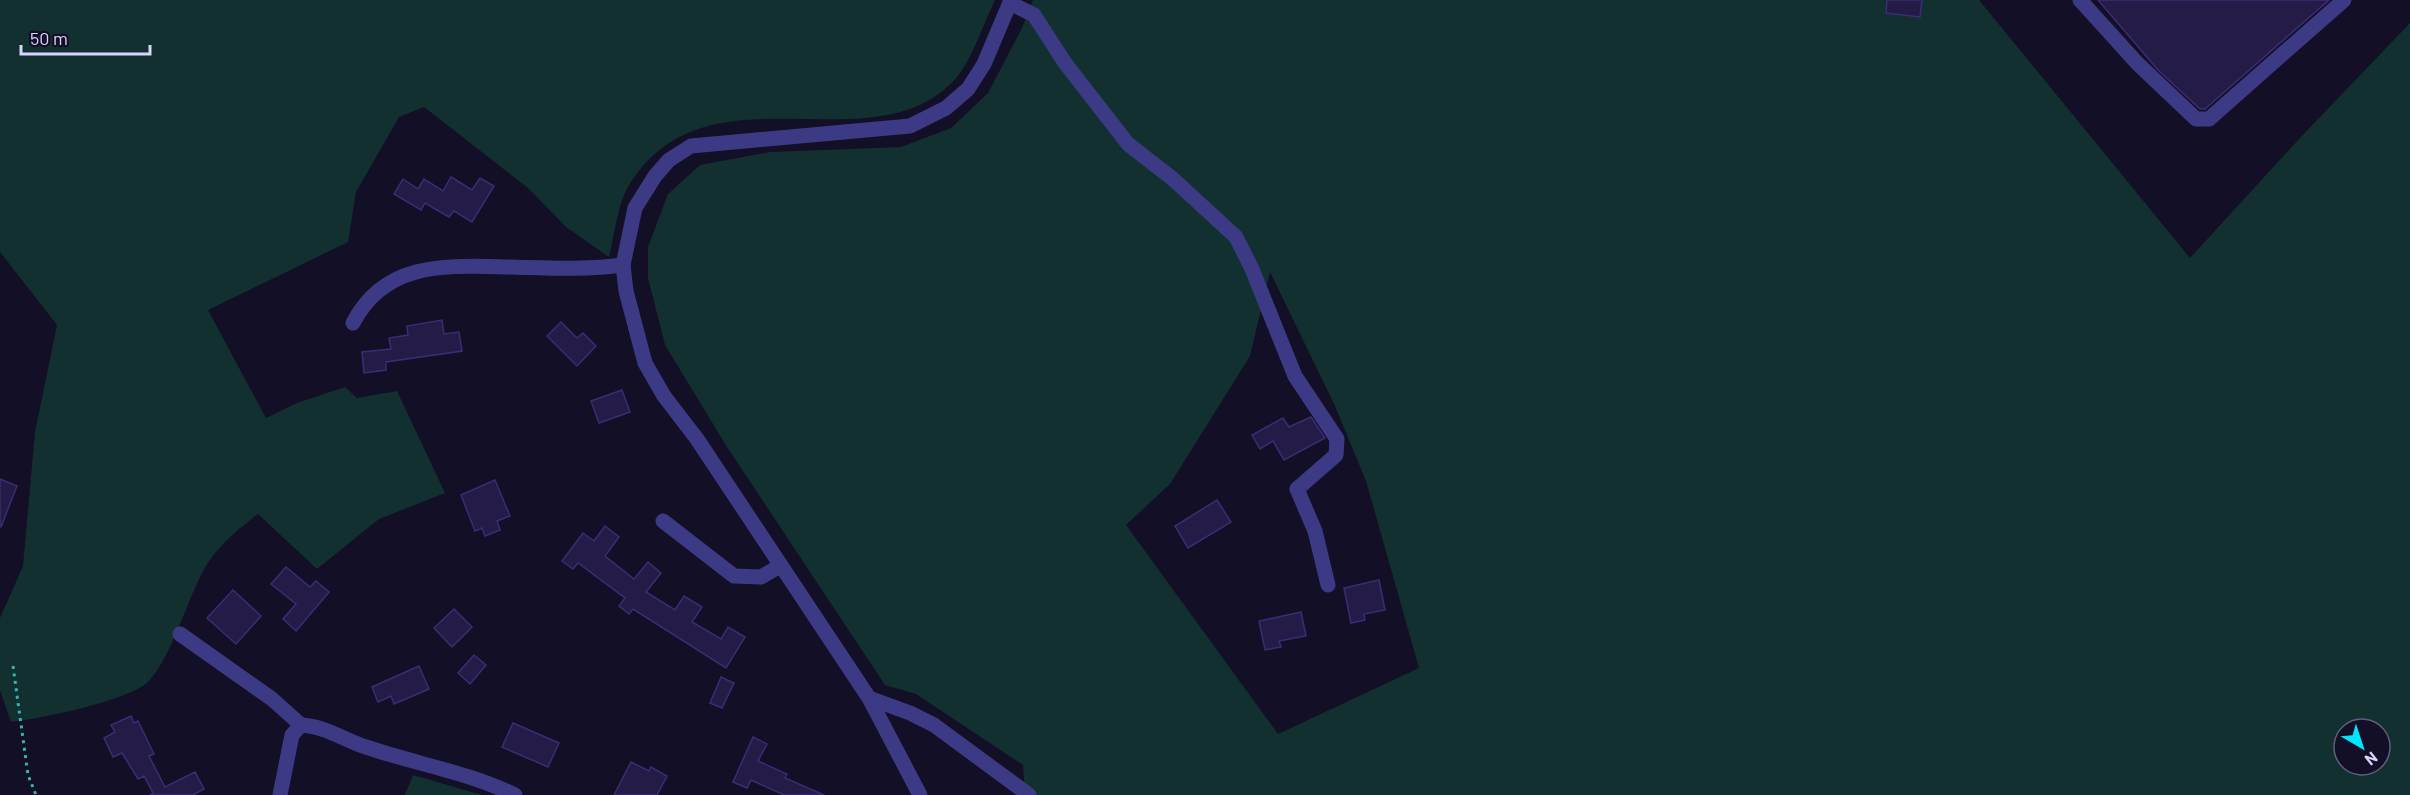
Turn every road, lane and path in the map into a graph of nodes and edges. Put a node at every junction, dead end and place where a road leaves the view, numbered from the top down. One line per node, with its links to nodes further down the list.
1 (2080, 0): 2 (street)
2 (2344, 0)
3 (1011, 1): 4 (street); 8 (street)
4 (623, 265): 5 (street); 7 (street)
5 (352, 323)
6 (663, 521): 7 (street)
7 (780, 566): 11 (street)
8 (1328, 585)
9 (180, 634): 12 (street)
10 (13, 666): 13 (path)
11 (869, 698): 16 (street); 17 (street)
12 (301, 726): 14 (street); 15 (street)
13 (36, 795)
14 (280, 795)
15 (515, 795)
16 (920, 795)
17 (1029, 795)

